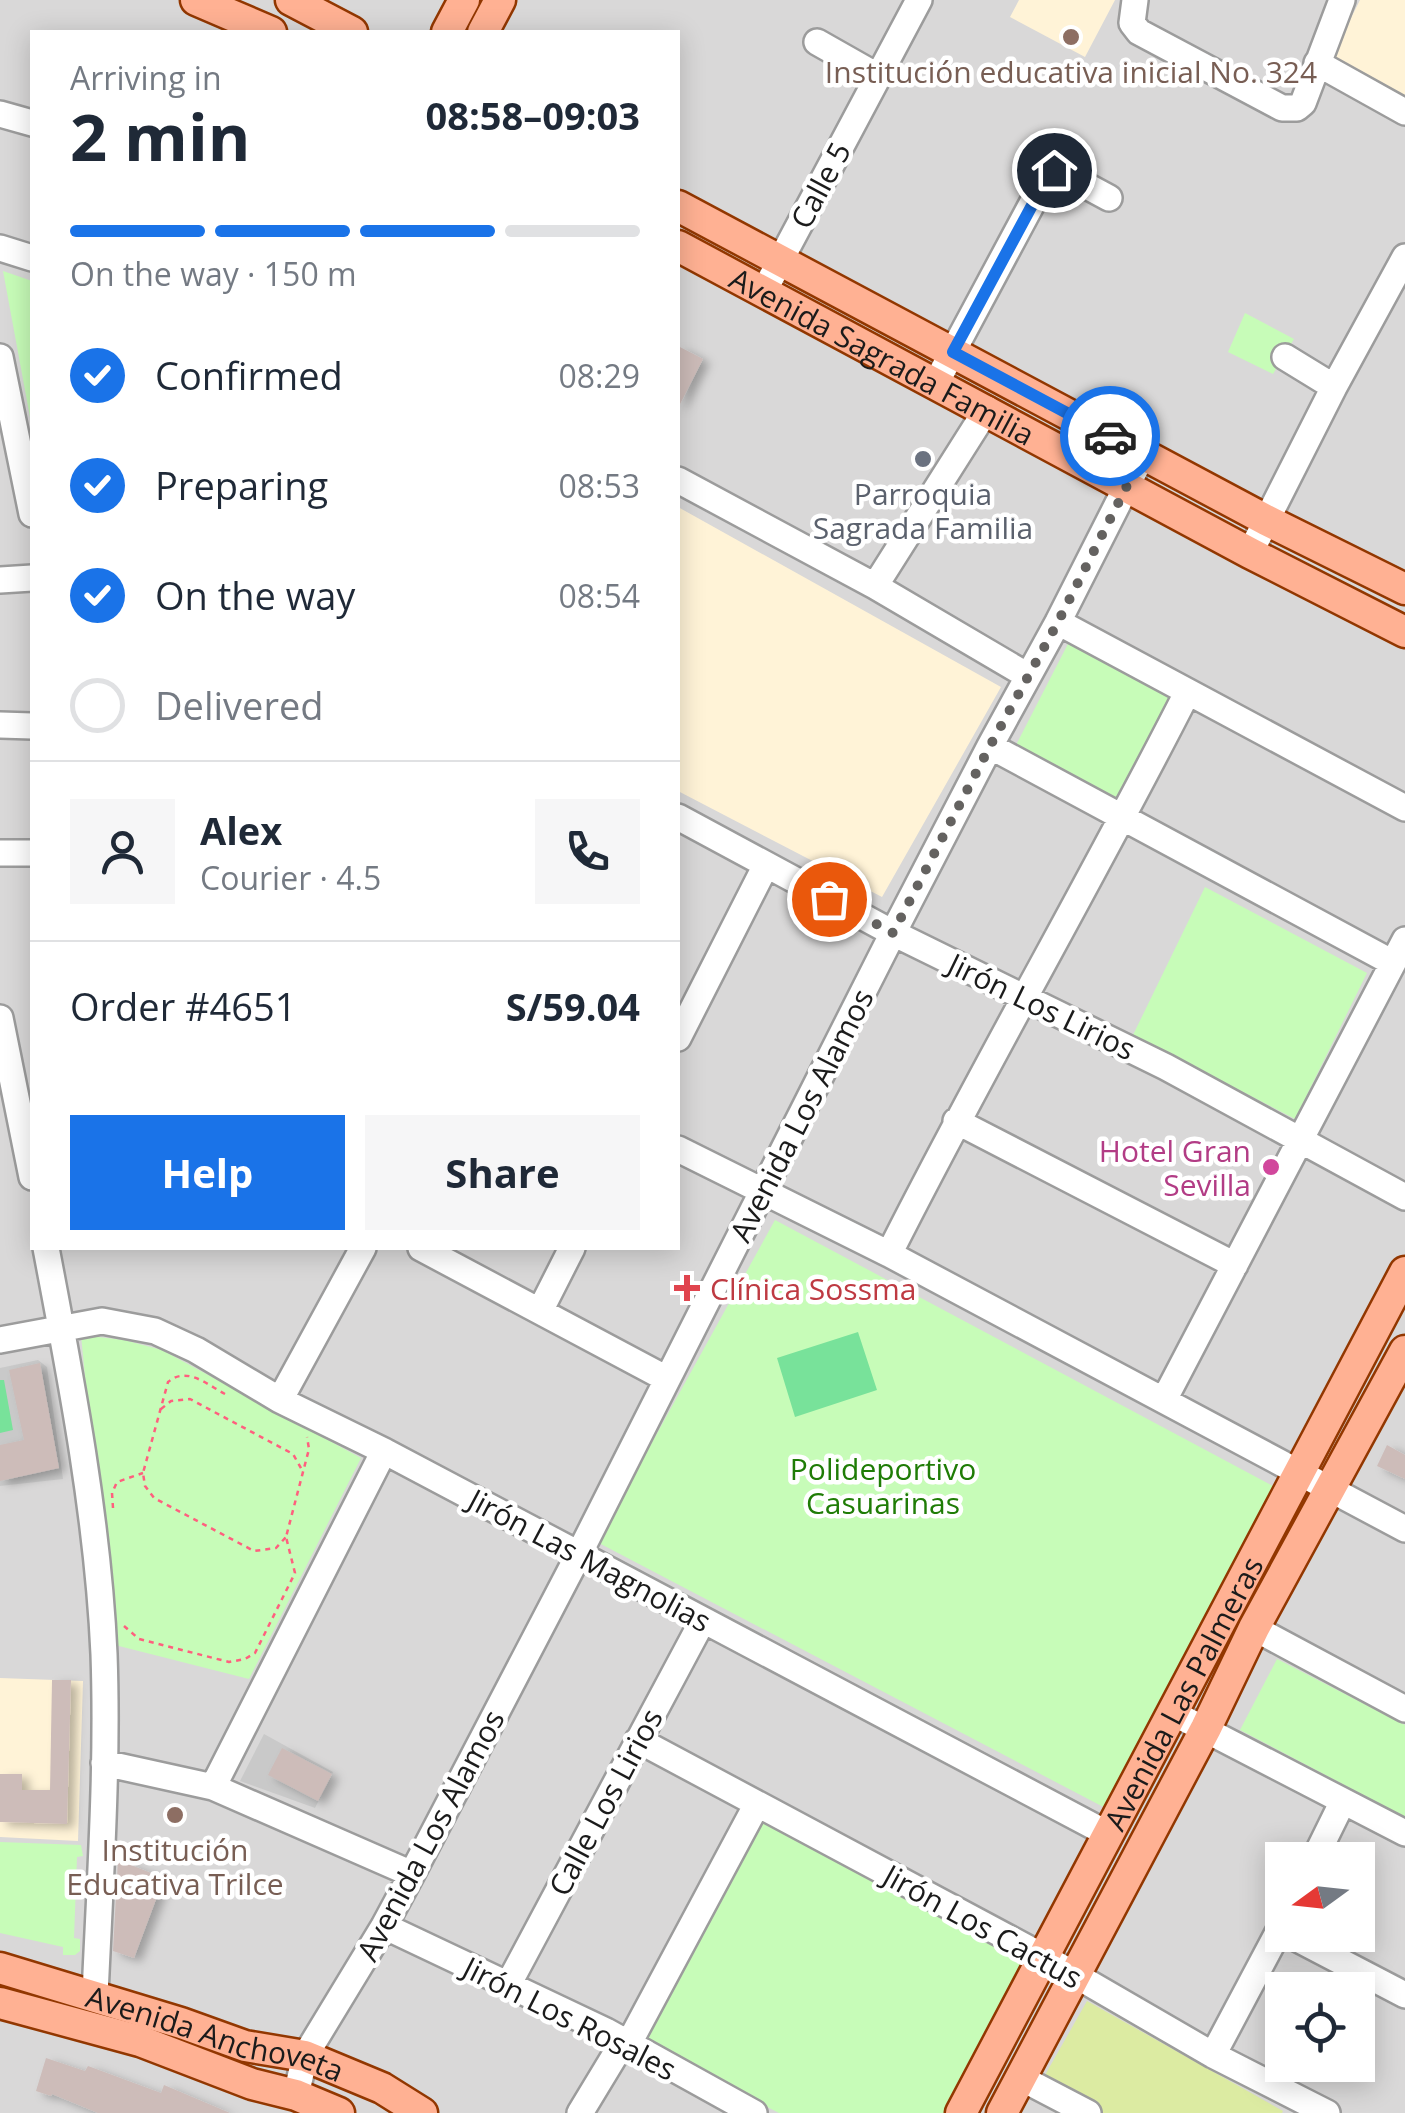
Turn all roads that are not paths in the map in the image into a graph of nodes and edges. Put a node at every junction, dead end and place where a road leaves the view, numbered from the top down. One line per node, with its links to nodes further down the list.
1 (196, 0): 8 (main road)
2 (290, 0): 9 (street); 10 (main road)
3 (464, 0): 11 (main road)
4 (500, 0): 12 (main road)
5 (920, 0): 15 (street, Calle 5)
6 (1135, 0): 14 (street)
7 (1342, 0): 14 (street)
8 (268, 30)
9 (274, 30)
10 (348, 30)
11 (448, 30)
12 (484, 30)
13 (817, 42): 15 (street)
14 (1316, 63): 16 (street)
15 (878, 76): 23 (street, Calle 5)
16 (1405, 112)
17 (0, 114): 18 (street)
18 (30, 122)
19 (1109, 198): 25 (street)
20 (680, 207): 23 (main road, Avenida Sagrada Familia)
21 (680, 247): 24 (main road, Avenida Sagrada Familia)
22 (1405, 257): 29 (street)
23 (779, 261): 24 (street, Calle 5); 25 (main road, Avenida Sagrada Familia)
24 (763, 293): 28 (main road, Avenida Sagrada Familia)
25 (953, 352): 28 (street); 32 (main road, Avenida Sagrada Familia)
26 (0, 357): 30 (street)
27 (1285, 357): 29 (street)
28 (936, 383): 31 (main road, Avenida Sagrada Familia)
29 (1334, 386): 36 (street)
30 (4, 402): 35 (street)
31 (987, 409): 34 (main road, Avenida Sagrada Familia); 40 (street)
32 (1143, 454): 34 (street, Avenida Los Alamos); 36 (main road, Avenida Sagrada Familia)
33 (680, 481): 40 (street)
34 (1126, 486): 37 (main road, Avenida Sagrada Familia); 42 (street, Avenida Los Alamos)
35 (30, 506)
36 (1266, 520): 37 (street); 41 (main road, Avenida Sagrada Familia)
37 (1250, 553): 43 (main road, Avenida Sagrada Familia)
38 (30, 578): 39 (street)
39 (0, 580)
40 (876, 586): 44 (street)
41 (1404, 587)
42 (1058, 622): 44 (street, Avenida Los Alamos); 45 (street)
43 (1405, 632)
44 (1028, 676): 48 (street, Avenida Los Alamos)
45 (1186, 693): 49 (street); 50 (street)
46 (0, 725): 47 (street)
47 (30, 726)
48 (990, 746): 50 (street); 55 (street, Avenida Los Alamos)
49 (1405, 808)
50 (1124, 816): 56 (street); 59 (street)
51 (680, 818): 54 (street, Jirón Los Lirios)
52 (0, 853): 53 (street)
53 (30, 853)
54 (766, 866): 55 (street, Jirón Los Lirios); 58 (street)
55 (893, 933): 59 (street, Jirón Los Lirios); 67 (street, Avenida Los Alamos)
56 (1399, 951): 64 (street)
57 (680, 979): 58 (street)
58 (701, 992): 61 (street)
59 (1022, 998): 63 (street); 64 (street, Jirón Los Lirios)
60 (0, 1018): 62 (street)
61 (680, 1034)
62 (23, 1075): 66 (street)
63 (956, 1120): 73 (street); 74 (street)
64 (1300, 1142): 68 (street, Jirón Los Lirios); 74 (street)
65 (680, 1150): 67 (street)
66 (30, 1154)
67 (762, 1192): 73 (street); 80 (street, Avenida Los Alamos)
68 (1405, 1198)
69 (46, 1250): 77 (street)
70 (362, 1250): 81 (street)
71 (425, 1250): 76 (street)
72 (571, 1250): 76 (street)
73 (889, 1254): 82 (street)
74 (1235, 1265): 82 (street)
75 (1405, 1272): 84 (main road, Avenida Las Palmeras)
76 (540, 1311): 80 (street)
77 (61, 1326): 78 (street, Jirón Las Magnolias); 81 (street, Jirón Las Magnolias); 94 (street)
78 (0, 1340)
79 (1403, 1360): 85 (main road, Avenida Las Palmeras)
80 (667, 1379): 87 (street, Avenida Los Alamos)
81 (280, 1400): 83 (street, Jirón Las Magnolias)
82 (1164, 1400): 84 (street)
83 (384, 1451): 87 (street, Jirón Las Magnolias); 95 (street)
84 (1300, 1473): 85 (street); 91 (main road, Avenida Las Palmeras)
85 (1330, 1489): 86 (street); 89 (main road, Avenida Las Palmeras)
86 (1405, 1529)
87 (578, 1556): 88 (street, Jirón Las Magnolias); 101 (street, Avenida Los Alamos)
88 (702, 1620): 93 (street, Calle Los Lirios); 99 (street, Jirón Las Magnolias)
89 (1254, 1628): 90 (street); 92 (main road, Avenida Las Palmeras)
90 (1405, 1709)
91 (1173, 1713): 92 (street); 99 (main road, Avenida Las Palmeras)
92 (1206, 1728): 96 (street); 107 (main road, Avenida Las Palmeras)
93 (638, 1740): 97 (street, Jirón Los Cactus); 108 (street, Calle Los Lirios)
94 (104, 1763): 95 (street); 109 (street)
95 (213, 1787): 101 (street)
96 (1343, 1801): 98 (street); 100 (street)
97 (757, 1804): 105 (street, Jirón Los Cactus); 112 (street)
98 (1405, 1832)
99 (1108, 1834): 105 (main road, Avenida Las Palmeras)
100 (1323, 1842)
101 (412, 1874): 102 (street, Avenida Los Alamos)
102 (384, 1926): 108 (street, Jirón Los Rosales); 114 (street, Avenida Los Alamos)
103 (1272, 1952): 113 (street)
104 (1325, 1952): 110 (street)
105 (1044, 1958): 107 (street, Jirón Los Cactus); 122 (main road, Avenida Las Palmeras)
106 (0, 1968): 109 (main road, Avenida Anchoveta)
107 (1073, 1975): 113 (street, Jirón Los Cactus); 115 (main road, Avenida Las Palmeras)
108 (508, 1985): 112 (street, Jirón Los Rosales)
109 (96, 1995): 114 (main road, Avenida Anchoveta)
110 (1405, 1995)
111 (0, 2003): 116 (main road, Avenida Anchoveta)
112 (626, 2044): 120 (street); 121 (street, Jirón Los Rosales)
113 (1213, 2055): 117 (street, Jirón Los Cactus)
114 (305, 2056): 116 (street, Avenida Los Alamos); 119 (main road, Avenida Anchoveta)
115 (1021, 2078): 123 (main road, Avenida Las Palmeras); 124 (street)
116 (296, 2094): 118 (main road, Avenida Anchoveta)
117 (1300, 2106): 125 (street, Jirón Los Cactus)
118 (339, 2113)
119 (422, 2113)
120 (580, 2113)
121 (754, 2113)
122 (960, 2113)
123 (1002, 2113)
124 (1088, 2113)
125 (1326, 2113)

